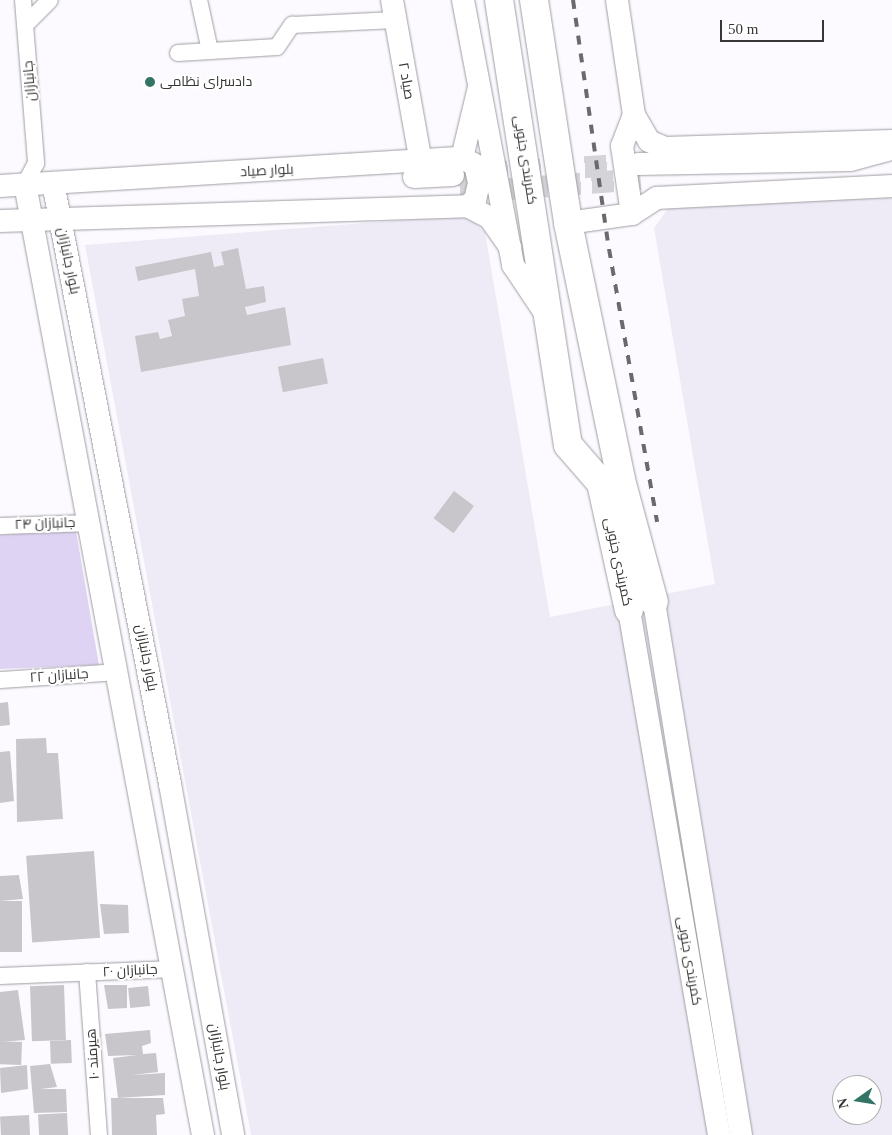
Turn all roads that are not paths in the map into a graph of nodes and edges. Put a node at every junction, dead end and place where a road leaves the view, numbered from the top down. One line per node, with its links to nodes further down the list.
1 (23, 0): 9 (street, جانبازان)
2 (50, 0): 9 (street)
3 (199, 0): 10 (street)
4 (463, 0): 12 (main road)
5 (499, 0): 31 (highway, کمربندی جنوبی)
6 (534, 0): 29 (highway, کمربندی جنوبی)
7 (616, 0): 13 (main road)
8 (393, 10): 10 (street); 16 (main road, صیاد ۲)
9 (25, 25): 17 (street, جانبازان)
10 (210, 51): 11 (street)
11 (178, 53)
12 (479, 87): 21 (main road); 30 (main road)
13 (634, 115): 14 (main road); 25 (main road)
14 (892, 141)
15 (892, 149): 19 (main road)
16 (421, 162): 18 (main road, بلوار صیاد); 21 (main road, بلوار صیاد)
17 (36, 163): 20 (street); 22 (street)
18 (149, 177): 20 (main road, بلوار صیاد); 21 (main road)
19 (892, 179)
20 (53, 182): 22 (main road, بلوار صیاد); 26 (main road, بلوار جانبازان)
21 (460, 183): 26 (main road); 30 (main road)
22 (25, 184): 23 (main road, بلوار صیاد); 27 (main road, بلوار جانبازان)
23 (0, 186)
24 (892, 186): 25 (main road)
25 (632, 214): 29 (main road)
26 (59, 217): 27 (main road); 32 (main road, بلوار جانبازان)
27 (31, 219): 28 (main road); 33 (main road, بلوار جانبازان)
28 (0, 221)
29 (568, 223): 36 (highway, کمربندی جنوبی)
30 (510, 247): 31 (main road)
31 (545, 312): 36 (highway, کمربندی جنوبی)
32 (95, 397): 33 (main road); 43 (main road, بلوار جانبازان)
33 (67, 402): 34 (main road, بلوار جانبازان)
34 (90, 523): 35 (street, جانبازان ۲۴); 41 (main road, بلوار جانبازان)
35 (0, 526)
36 (625, 545): 37 (highway, کمربندی جنوبی); 38 (highway, کمربندی جنوبی)
37 (654, 602): 39 (main road, کمربندی جنوبی)
38 (629, 610): 40 (main road, کمربندی جنوبی)
39 (664, 660): 40 (main road); 44 (main road, کمربندی جنوبی)
40 (638, 664): 46 (main road, کمربندی جنوبی)
41 (118, 672): 42 (street, جانبازان ۲۲); 45 (main road, بلوار جانبازان)
42 (0, 680)
43 (170, 784): 45 (main road); 52 (main road, بلوار جانبازان)
44 (683, 787): 46 (main road); 54 (main road, کمربندی جنوبی)
45 (140, 790): 47 (main road, بلوار جانبازان)
46 (660, 791): 53 (main road, کمربندی جنوبی)
47 (173, 969): 48 (street, جانبازان ۲۰); 51 (main road, بلوار جانبازان)
48 (87, 972): 49 (street, جانبازان ۲۰); 50 (street, هیرمند ۱۰)
49 (0, 976)
50 (98, 1135)
51 (203, 1135)
52 (233, 1135)
53 (719, 1135)
54 (741, 1135)

